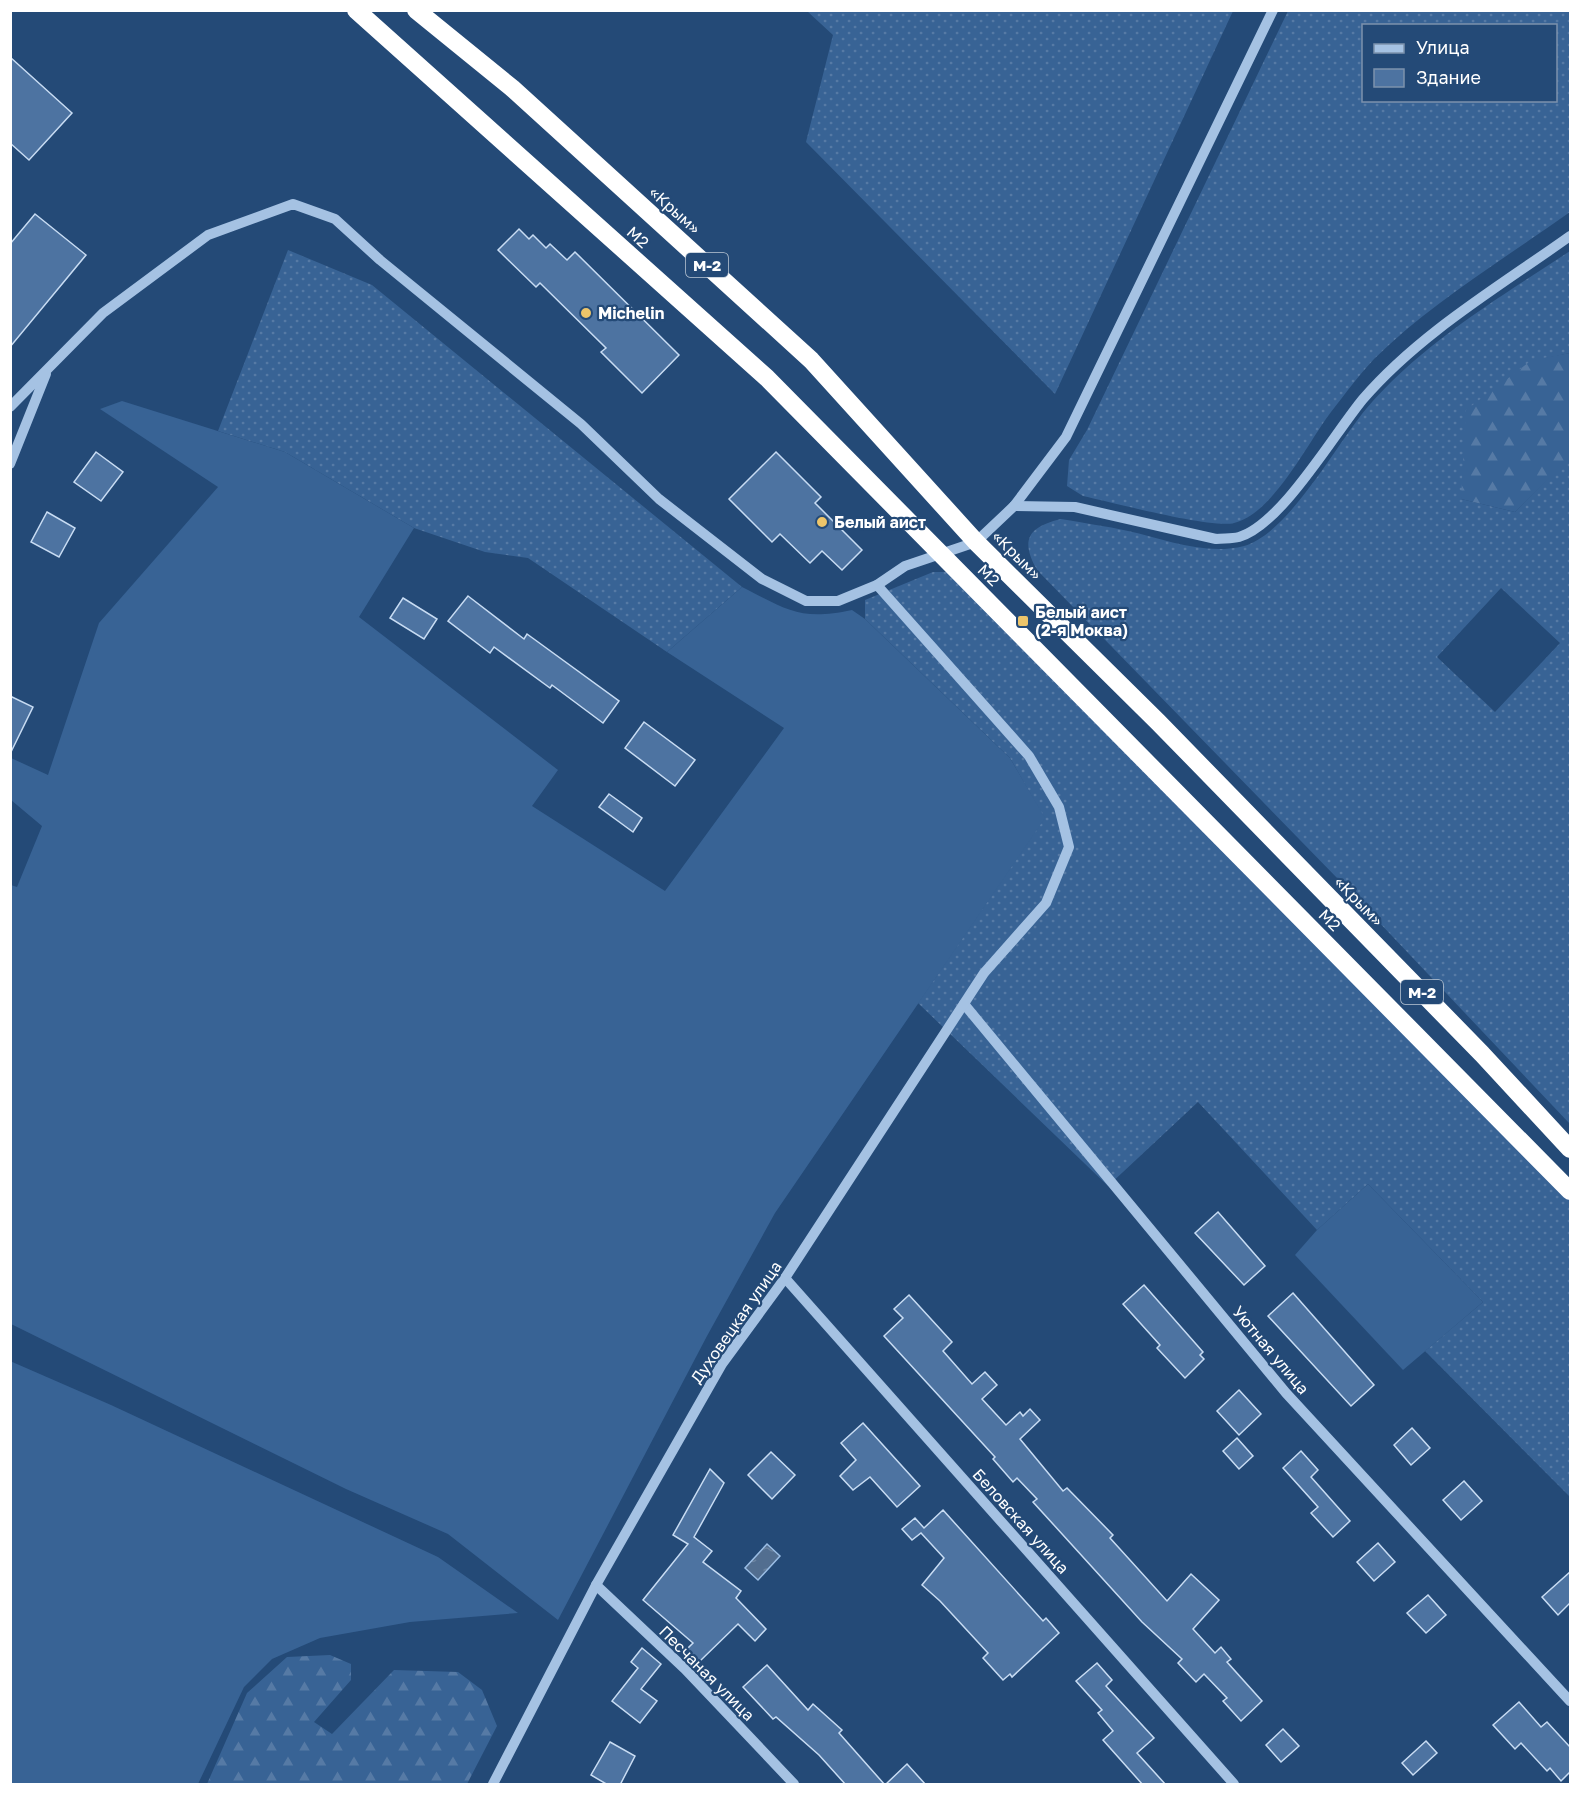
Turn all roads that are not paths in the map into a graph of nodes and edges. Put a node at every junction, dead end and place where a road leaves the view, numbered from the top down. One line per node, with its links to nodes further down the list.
1 (356, 10): 10 (highway, М2)
2 (416, 10): 9 (highway, «Крым» / М-2)
3 (1273, 10): 8 (street)
4 (1570, 236): 8 (street)
5 (48, 368): 6 (street); 7 (street); 11 (street)
6 (10, 407)
7 (10, 464)
8 (1014, 506): 9 (street)
9 (976, 542): 10 (street); 13 (highway, «Крым» / М-2)
10 (942, 555): 11 (street); 14 (highway, М2)
11 (877, 585): 12 (street, Духовецкая улица)
12 (964, 1004): 15 (street, Духовецкая улица); 17 (street, Уютная улица)
13 (1570, 1149)
14 (1570, 1191)
15 (785, 1278): 16 (street, Духовецкая улица); 20 (street, Беловская улица)
16 (596, 1585): 18 (street, Духовецкая улица); 19 (street, Песчаная улица)
17 (1570, 1701)
18 (493, 1785)
19 (794, 1785)
20 (1234, 1785)

